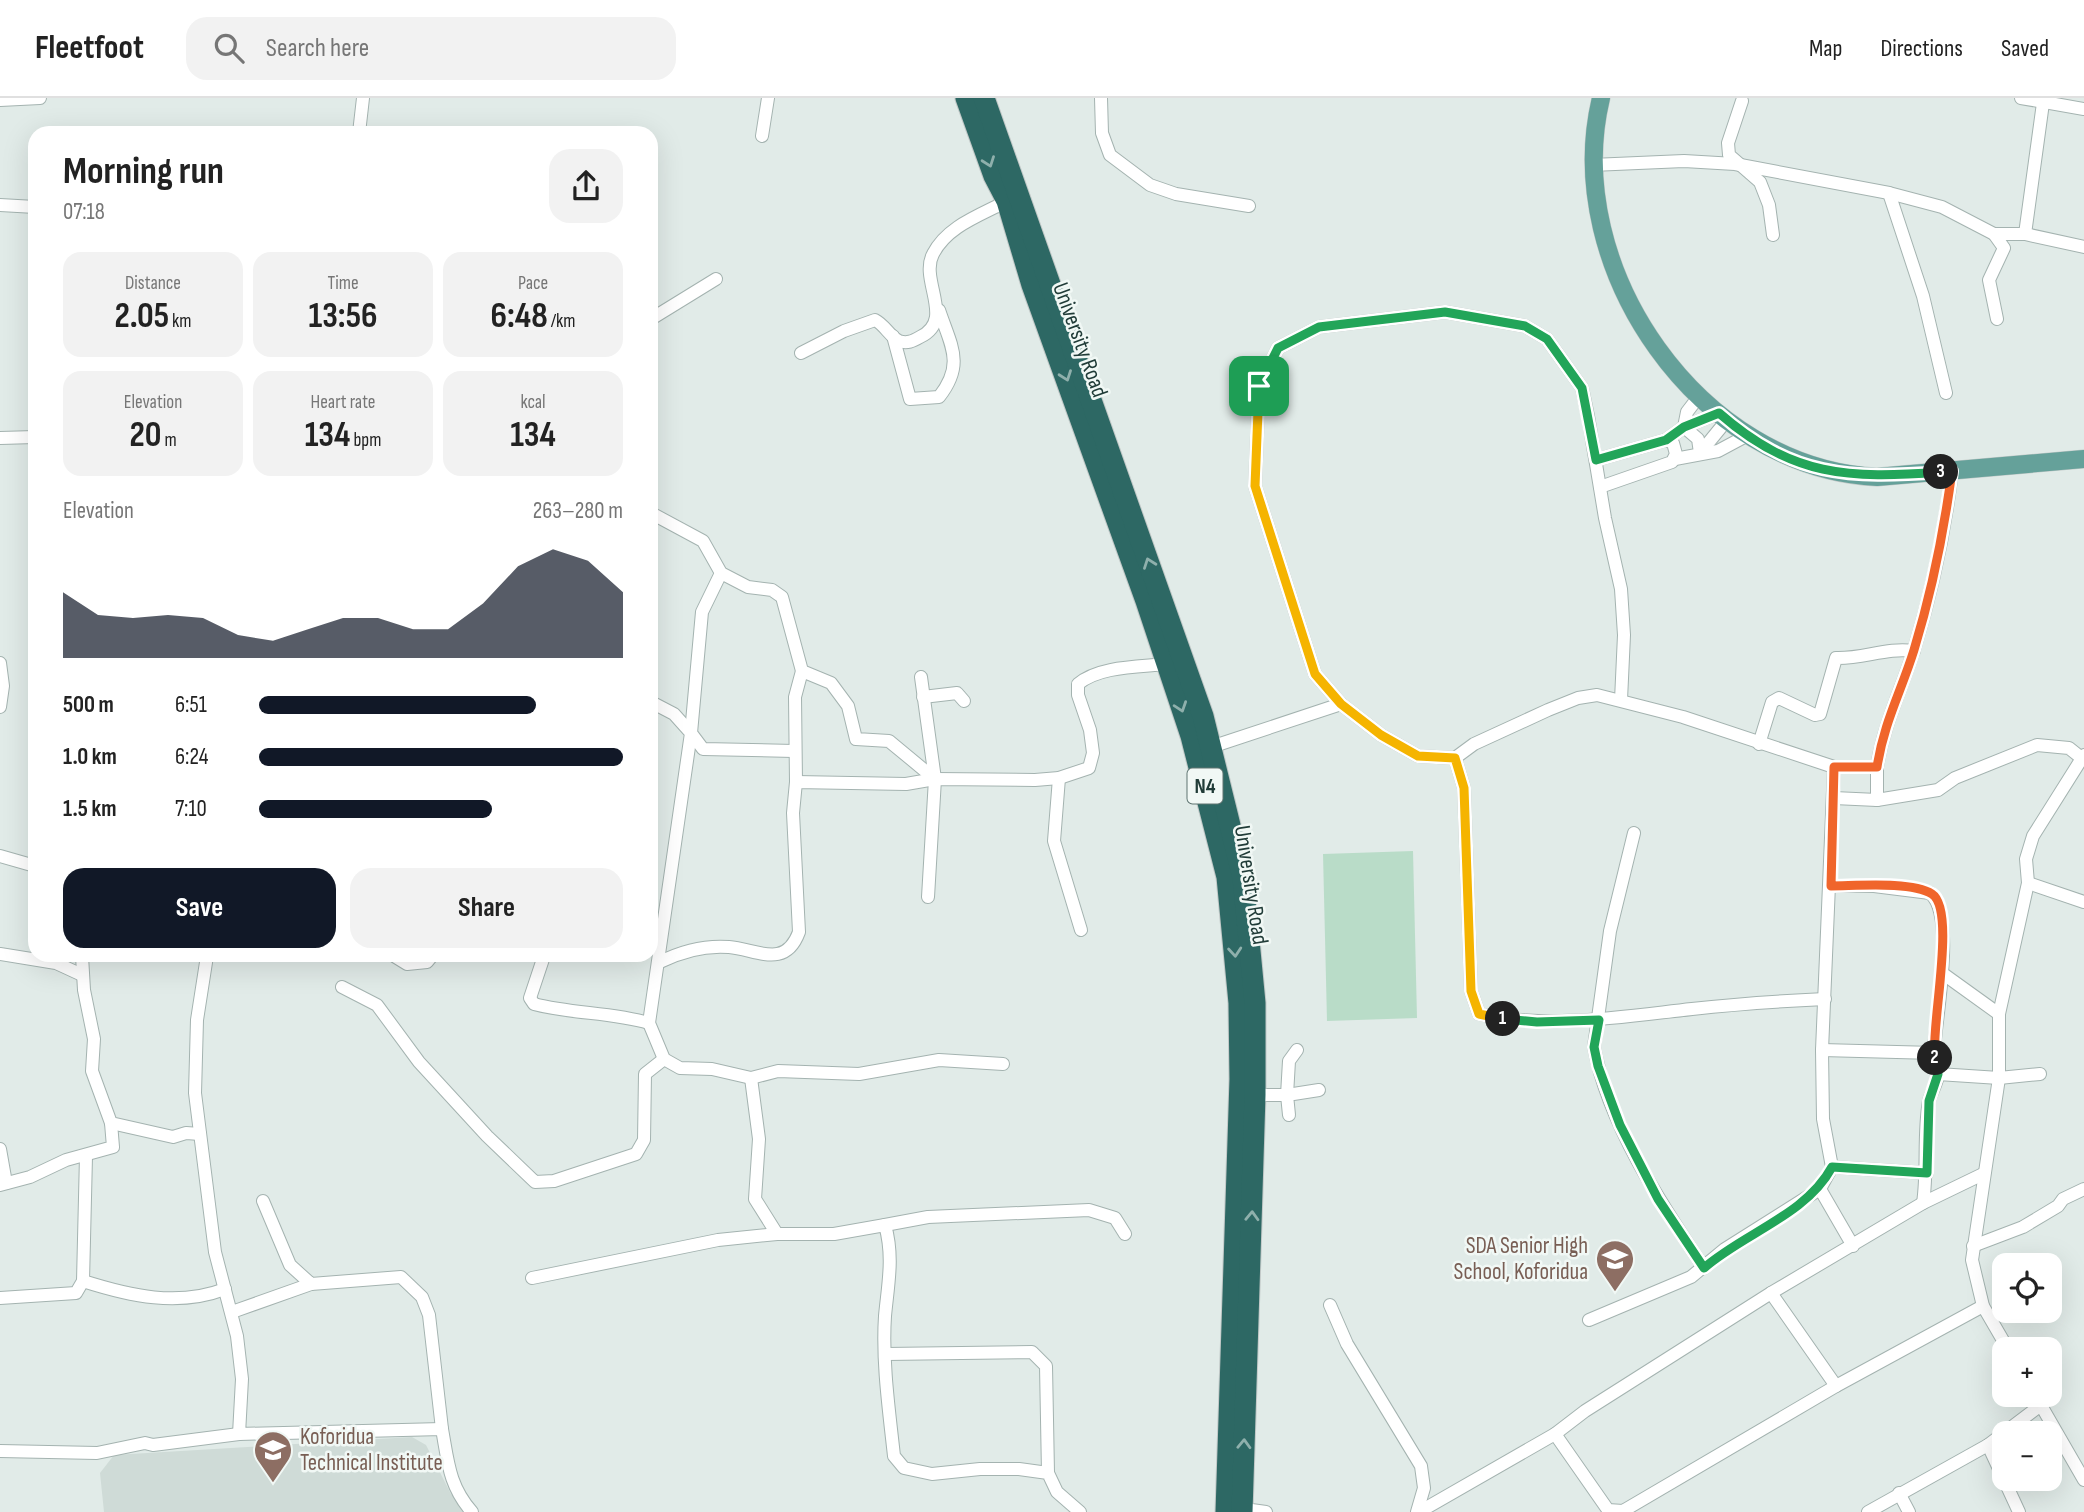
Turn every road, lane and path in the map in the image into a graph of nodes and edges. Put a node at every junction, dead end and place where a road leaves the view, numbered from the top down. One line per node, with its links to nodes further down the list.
1 (40, 98): 9 (street)
2 (363, 98): 13 (street)
3 (768, 98): 14 (street)
4 (966, 98): 18 (highway, University Road / N4, one-way to 18)
5 (984, 98): 48 (highway, University Road / N4, one-way to 5)
6 (1101, 98): 20 (street)
7 (1601, 98): 16 (main road)
8 (2021, 98): 11 (street)
9 (0, 100)
10 (1742, 101): 15 (street)
11 (2043, 103): 12 (street); 24 (street)
12 (2084, 109)
13 (360, 126)
14 (762, 136)
15 (1735, 164): 16 (street); 17 (street); 22 (street)
16 (1592, 165): 33 (main road)
17 (1889, 193): 23 (street); 32 (street)
18 (1007, 201): 27 (street); 48 (highway, University Road / N4, one-way to 48)
19 (0, 205): 21 (street)
20 (1249, 206)
21 (28, 207)
22 (1773, 234)
23 (1994, 234): 24 (street); 29 (street)
24 (2025, 234): 25 (street)
25 (2084, 247)
26 (716, 279): 28 (street)
27 (937, 303): 30 (street); 30 (street)
28 (658, 315)
29 (1997, 319)
30 (893, 336): 31 (street)
31 (801, 353)
32 (1947, 393)
33 (1700, 395): 34 (main road); 35 (street)
34 (1723, 416): 35 (street); 36 (main road); 40 (street)
35 (1684, 427): 39 (street); 40 (street)
36 (1746, 436): 40 (street); 44 (main road)
37 (28, 437): 38 (street)
38 (0, 438)
39 (1666, 440): 41 (street); 43 (street)
40 (1700, 453): 41 (street)
41 (1675, 459): 45 (street)
42 (2084, 459): 44 (main road)
43 (1596, 460): 45 (street); 57 (street)
44 (1952, 471): 49 (street)
45 (1600, 487): 55 (street)
46 (658, 517): 47 (street)
47 (721, 573): 52 (street); 60 (street)
48 (1154, 599): 51 (highway, University Road / N4); 62 (highway, University Road / N4)
49 (1914, 651): 61 (street); 67 (street)
50 (0, 663): 59 (street)
51 (1166, 664): 68 (street); 153 (highway, University Road / N4, one-way to 153)
52 (802, 671): 63 (street); 69 (street)
53 (921, 677): 54 (street)
54 (923, 697): 56 (street); 69 (street)
55 (1621, 700): 61 (street); 65 (street)
56 (964, 701)
57 (1341, 704): 62 (street); 65 (street)
58 (658, 706): 60 (street)
59 (0, 707)
60 (691, 733): 63 (street); 89 (street)
61 (1759, 744): 66 (street)
62 (1211, 747): 107 (highway, University Road / N4)
63 (794, 751): 70 (street)
64 (2083, 757): 72 (street); 76 (street)
65 (1455, 758): 95 (street)
66 (1834, 767): 67 (street); 71 (street)
67 (1877, 767): 72 (street)
68 (1059, 778): 69 (street); 80 (street)
69 (935, 779): 70 (street); 78 (street)
70 (796, 782): 89 (street)
71 (1834, 798): 72 (street); 77 (street)
72 (1877, 800)
73 (1634, 833): 95 (street)
74 (0, 856): 75 (street)
75 (28, 864)
76 (2028, 883): 79 (street); 94 (street)
77 (1831, 886): 90 (street); 93 (street)
78 (928, 897)
79 (2084, 902)
80 (1081, 930)
81 (0, 954): 82 (street)
82 (28, 958)
83 (51, 962): 91 (street)
84 (82, 962): 91 (street)
85 (206, 962): 112 (street)
86 (404, 962): 87 (street)
87 (427, 962)
88 (542, 962): 96 (street)
89 (660, 962): 96 (street)
90 (1942, 973): 94 (street); 99 (street)
91 (82, 975): 110 (street)
92 (342, 987): 100 (street)
93 (1825, 999): 95 (street); 98 (street)
94 (1999, 1014): 105 (street)
95 (1599, 1020): 129 (street)
96 (649, 1023): 100 (street)
97 (1297, 1050): 108 (street)
98 (1822, 1050): 99 (street); 116 (street)
99 (1934, 1053): 102 (street)
100 (664, 1059): 104 (street)
101 (1003, 1064): 104 (street)
102 (1938, 1074): 105 (street); 117 (street)
103 (2040, 1074): 105 (street)
104 (751, 1077): 125 (street)
105 (1999, 1078): 118 (street)
106 (1319, 1090): 108 (street)
107 (1255, 1095): 108 (street); 153 (highway, University Road / N4, one-way to 107)
108 (1287, 1096): 109 (street)
109 (1289, 1115)
110 (111, 1124): 111 (street); 113 (street)
111 (139, 1132): 112 (street); 113 (street)
112 (200, 1134): 133 (street)
113 (113, 1147): 115 (street)
114 (0, 1149): 119 (street)
115 (86, 1156): 119 (street); 131 (street)
116 (1832, 1167): 117 (street); 120 (street)
117 (1927, 1173): 123 (street)
118 (1983, 1174): 123 (street); 128 (street)
119 (3, 1184)
120 (1820, 1189): 127 (street); 129 (street)
121 (2084, 1189): 128 (street)
122 (263, 1200): 132 (street)
123 (1923, 1203): 127 (street)
124 (885, 1225): 125 (street); 126 (street); 141 (street)
125 (777, 1234): 130 (street)
126 (1125, 1234)
127 (1853, 1245): 134 (street)
128 (1973, 1246): 137 (street)
129 (1704, 1268): 139 (street)
130 (532, 1278)
131 (83, 1281): 133 (street); 135 (street)
132 (311, 1284): 138 (street); 145 (street)
133 (225, 1289): 138 (street)
134 (1771, 1293): 142 (street); 147 (street)
135 (0, 1298)
136 (1331, 1305): 157 (street)
137 (1983, 1306): 140 (street); 142 (street)
138 (232, 1312): 146 (street)
139 (1589, 1320)
140 (2001, 1337)
141 (886, 1354): 150 (street); 150 (street)
142 (1836, 1386): 147 (street)
143 (2030, 1407): 148 (street)
144 (2042, 1407): 151 (street)
145 (442, 1429): 146 (street); 154 (street)
146 (239, 1434): 149 (street)
147 (1555, 1434): 157 (street)
148 (1988, 1445): 152 (street); 160 (street)
149 (0, 1451)
150 (1048, 1473): 155 (street)
151 (2084, 1480)
152 (1899, 1493): 158 (street); 159 (street)
153 (1234, 1510): 156 (street)
154 (472, 1512)
155 (1078, 1512)
156 (1265, 1512)
157 (1418, 1512)
158 (1868, 1512)
159 (1909, 1512)
160 (2020, 1512)

